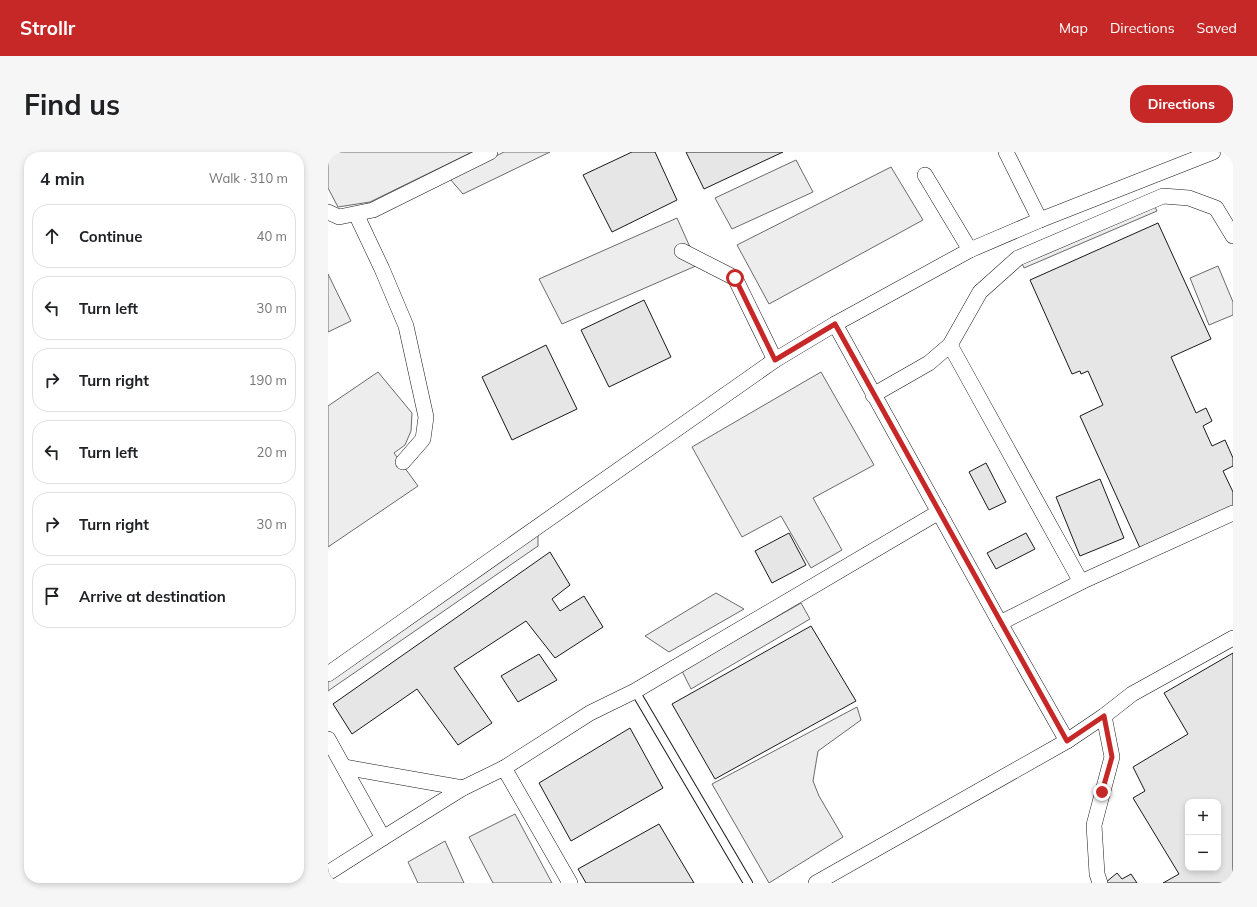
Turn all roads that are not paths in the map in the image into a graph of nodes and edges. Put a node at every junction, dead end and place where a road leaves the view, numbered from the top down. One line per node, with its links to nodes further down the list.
1 (490, 152): 6 (street)
2 (1006, 152): 7 (street)
3 (1213, 152): 7 (street)
4 (925, 174): 9 (street)
5 (328, 212): 6 (street)
6 (356, 214): 15 (street)
7 (1040, 220): 9 (street)
8 (1233, 236): 12 (street)
9 (970, 250): 11 (street)
10 (682, 251): 13 (street)
11 (835, 324): 13 (street); 14 (street)
12 (950, 345): 14 (street); 18 (street)
13 (775, 360): 21 (street)
14 (873, 395): 16 (street)
15 (403, 462)
16 (939, 512): 19 (street); 22 (street)
17 (1233, 513): 18 (street)
18 (1081, 582): 19 (street)
19 (1000, 623): 25 (street)
20 (1233, 638): 23 (street)
21 (328, 674)
22 (635, 691): 27 (street); 32 (lane)
23 (1104, 716): 25 (street); 34 (street)
24 (328, 739): 26 (street)
25 (1067, 741): 33 (street)
26 (344, 767): 28 (street); 29 (street)
27 (504, 768): 28 (street); 31 (street)
28 (463, 788): 29 (street)
29 (383, 838): 30 (street)
30 (328, 873)
31 (570, 883)
32 (748, 883)
33 (816, 883)
34 (1100, 883)

